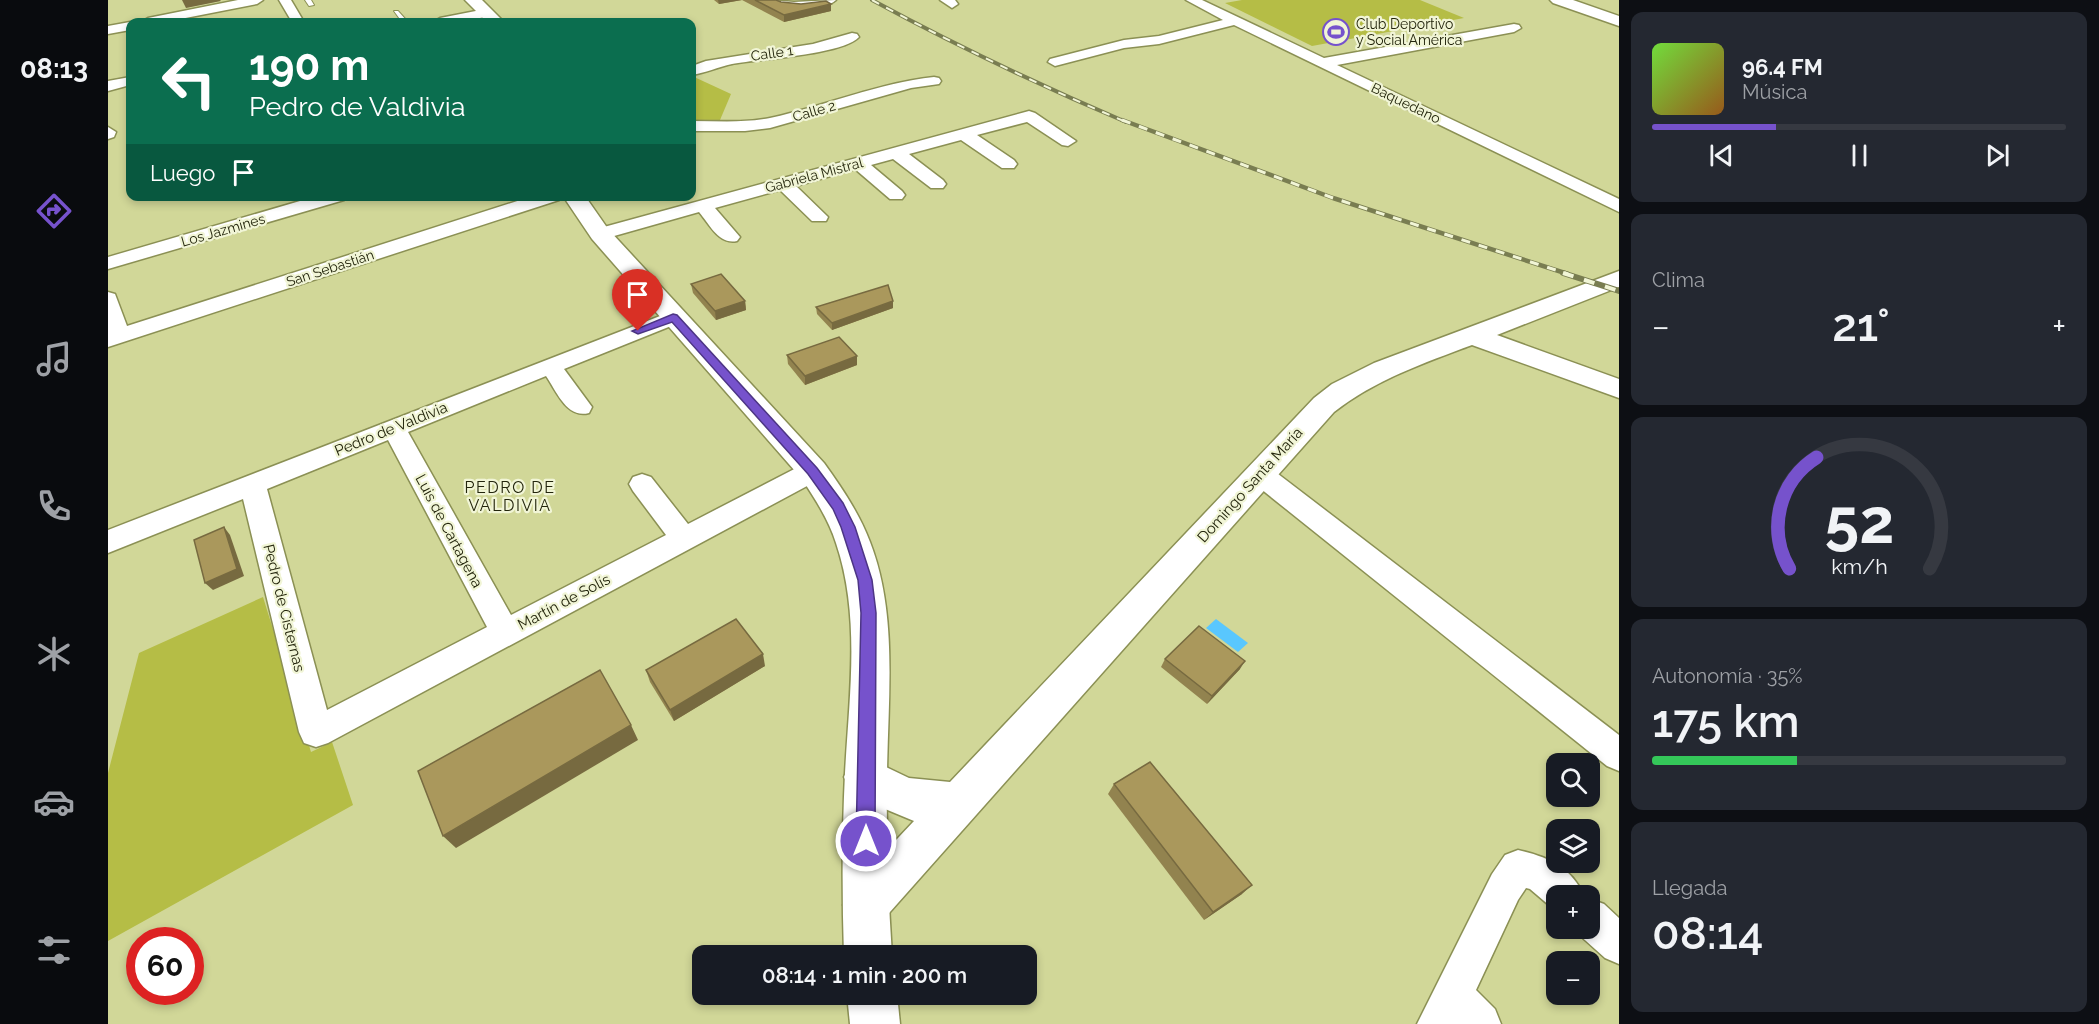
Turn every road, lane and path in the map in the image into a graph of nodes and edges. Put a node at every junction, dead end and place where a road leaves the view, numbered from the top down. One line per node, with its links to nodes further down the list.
1 (257, 0): 8 (street)
2 (285, 0): 12 (street)
3 (473, 0): 14 (street)
4 (773, 0): 5 (street)
5 (831, 0)
6 (1192, 0): 15 (street, Baquedano)
7 (1558, 0): 16 (street)
8 (224, 7): 10 (street); 11 (street)
9 (396, 12): 13 (lane)
10 (162, 17)
11 (228, 18)
12 (296, 18)
13 (401, 18)
14 (491, 18)
15 (1235, 21): 21 (street); 22 (street, Baquedano)
16 (1619, 21)
17 (126, 27): 19 (street)
18 (1514, 28): 22 (street)
19 (108, 30)
20 (852, 37): 23 (street, Calle 1)
21 (1055, 62)
22 (1322, 63): 40 (street, Baquedano)
23 (696, 70)
24 (934, 81): 27 (street, Calle 2)
25 (126, 82): 26 (street)
26 (108, 86)
27 (696, 126)
28 (964, 134): 29 (street, Gabriela Mistral); 30 (street, Gabriela Mistral); 32 (street)
29 (1068, 141)
30 (896, 153): 31 (street, Gabriela Mistral); 34 (street)
31 (858, 163): 33 (street, Gabriela Mistral); 35 (street)
32 (1008, 164)
33 (784, 184): 39 (street, Gabriela Mistral); 41 (street)
34 (937, 184)
35 (896, 195)
36 (321, 201): 44 (street, Los Jazmines)
37 (538, 201): 49 (street, San Sebastián)
38 (577, 201): 42 (street)
39 (704, 206): 42 (street, Gabriela Mistral); 43 (street)
40 (1619, 206)
41 (819, 218)
42 (600, 234): 47 (street)
43 (730, 237)
44 (108, 263)
45 (1619, 278): 48 (street, Domingo Santa María)
46 (108, 298): 49 (street)
47 (673, 317): 50 (street, Pedro de Valdivia); 54 (street)
48 (1472, 335): 51 (street); 55 (street, Domingo Santa María)
49 (113, 338)
50 (550, 366): 52 (street); 53 (street, Pedro de Valdivia)
51 (1619, 389)
52 (580, 407)
53 (394, 428): 56 (street, Pedro de Valdivia); 60 (street, Luis de Cartagena)
54 (813, 471): 58 (street, Martín de Solís); 63 (street)
55 (1260, 474): 62 (street); 64 (street, Domingo Santa María)
56 (252, 484): 59 (street, Pedro de Valdivia); 61 (street, Pedro de Cisternas)
57 (642, 484): 58 (street)
58 (684, 539): 60 (street, Martín de Solís)
59 (108, 542)
60 (505, 633): 61 (street, Martín de Solís)
61 (316, 732)
62 (1619, 755)
63 (866, 777): 64 (street); 66 (street)
64 (959, 803): 66 (street, Domingo Santa María)
65 (1553, 885): 71 (street)
66 (866, 905): 69 (street)
67 (1600, 927): 68 (street)
68 (1619, 944)
69 (868, 945)
70 (873, 1005): 72 (street)
71 (1445, 1010): 73 (street)
72 (875, 1024)
73 (1480, 1024)

